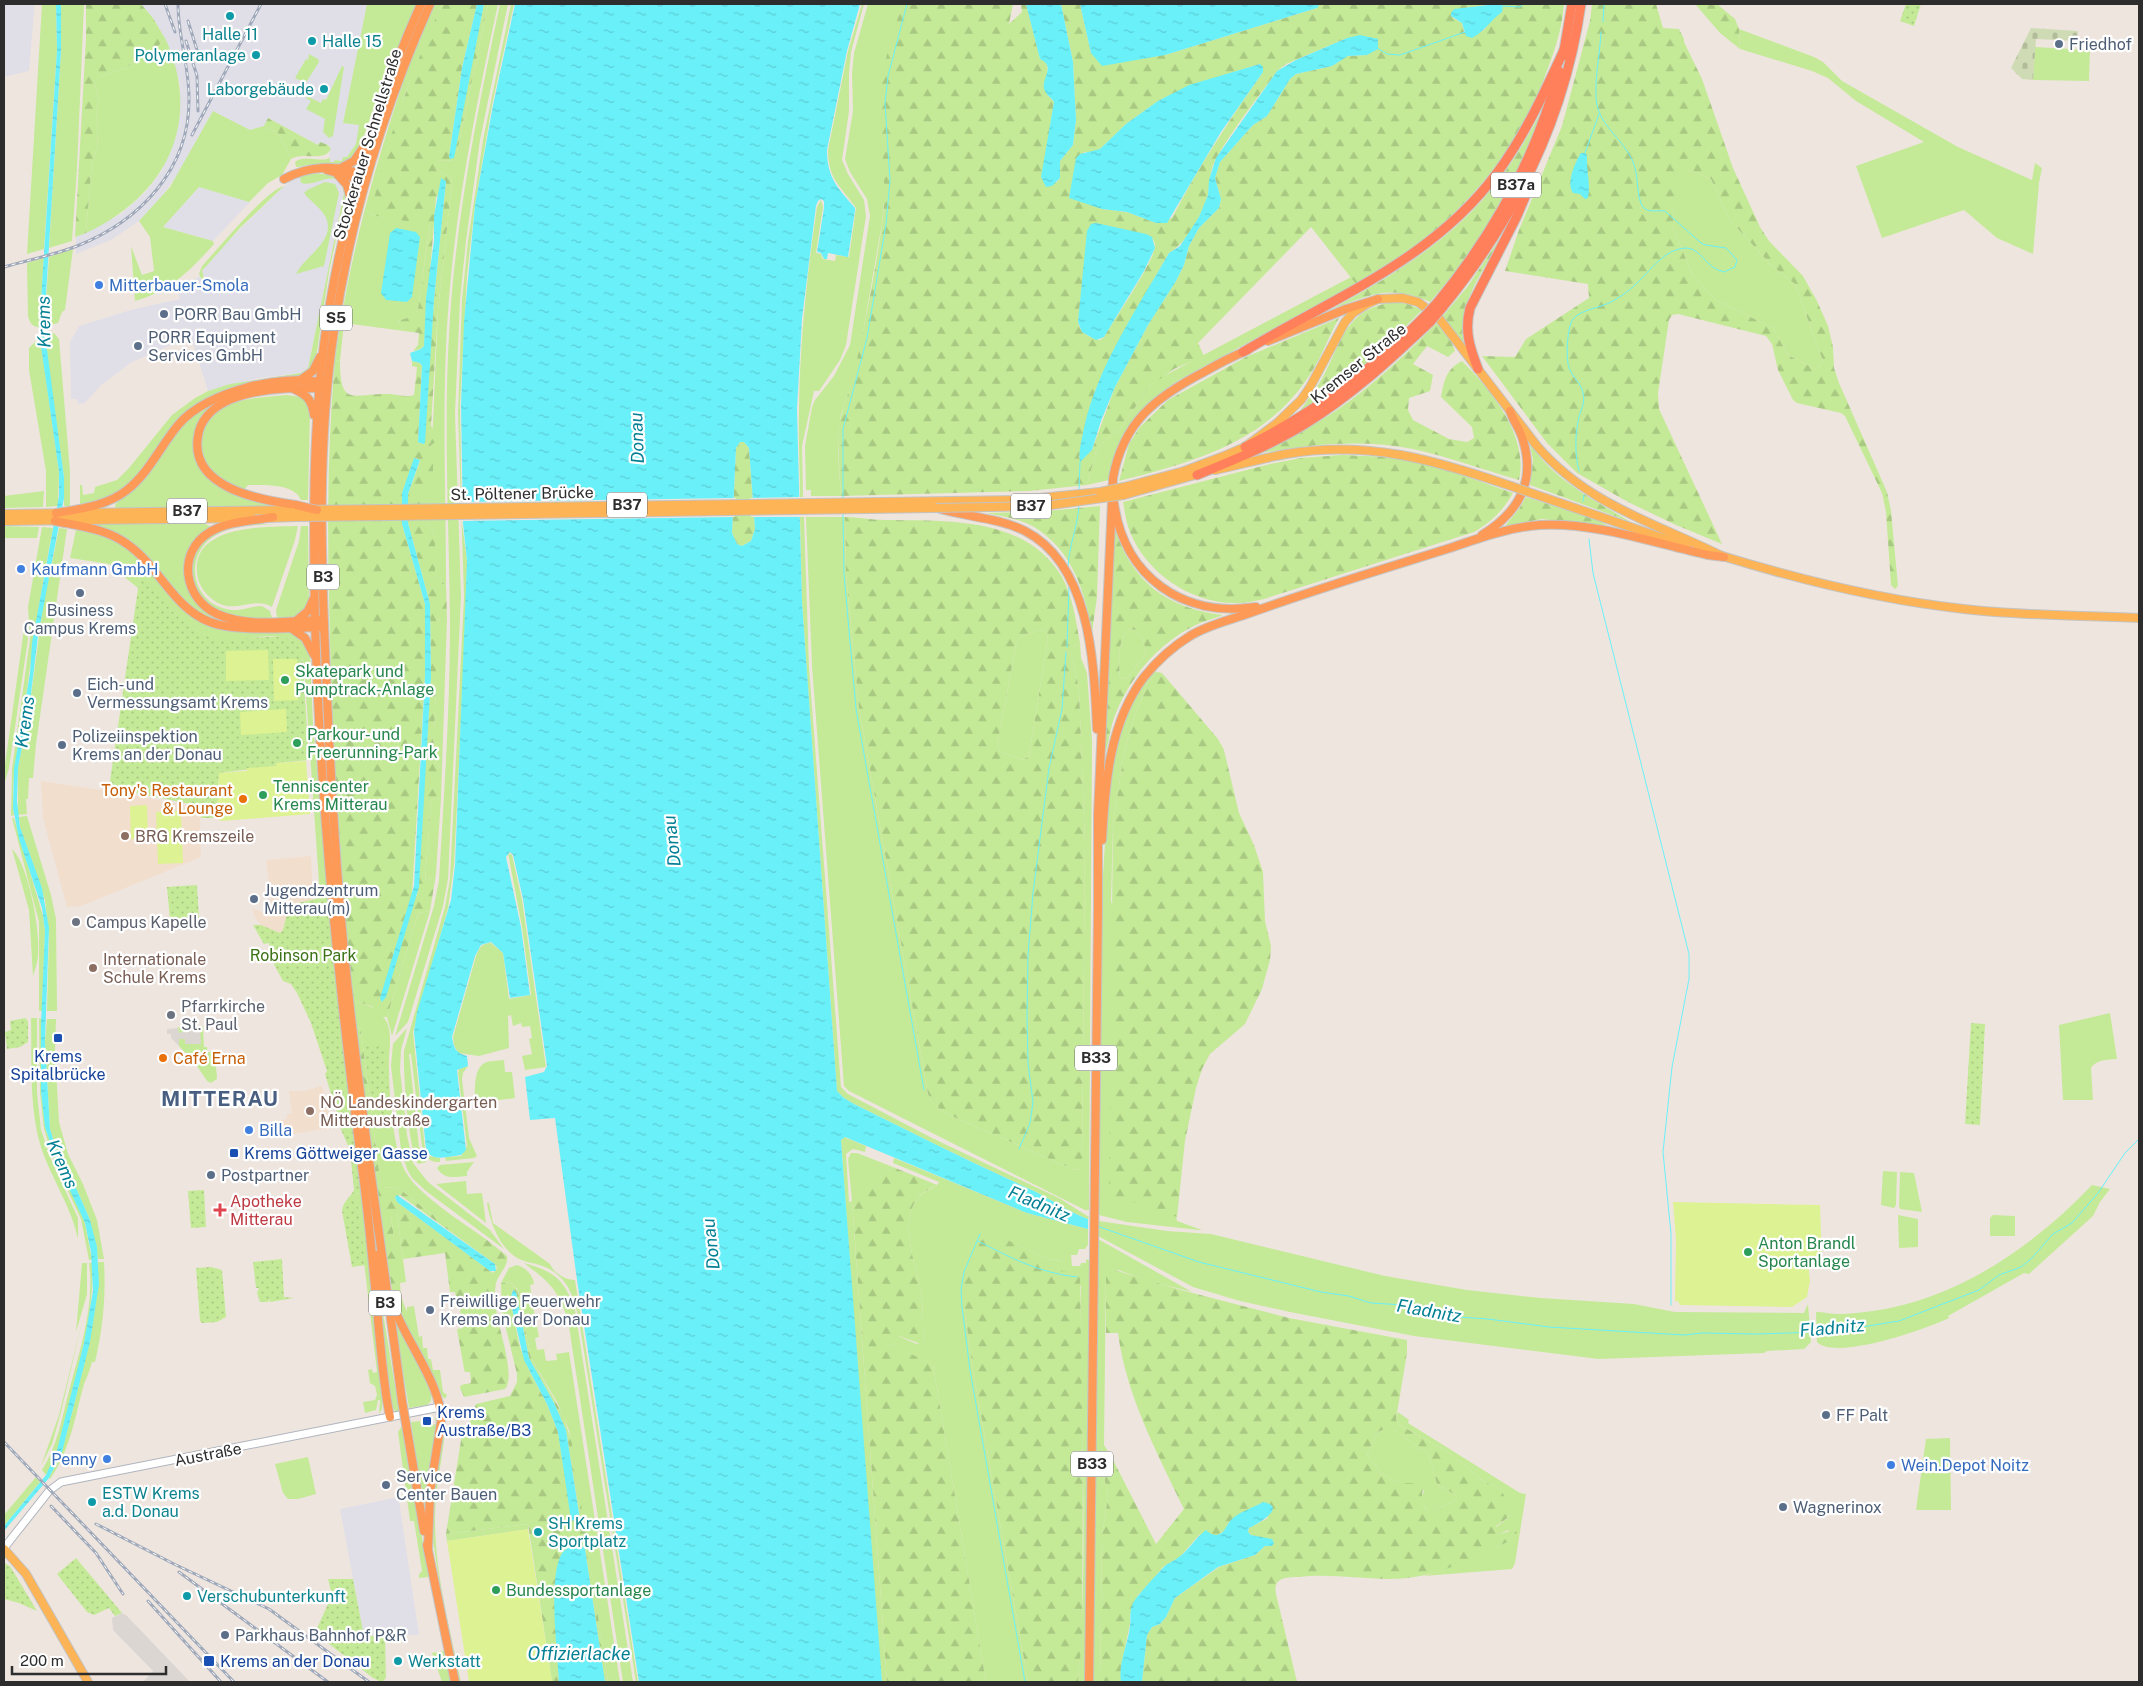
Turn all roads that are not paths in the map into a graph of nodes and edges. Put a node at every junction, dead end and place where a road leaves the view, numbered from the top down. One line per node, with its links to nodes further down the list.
1 (421, 4): 8 (highway, Stockerauer Schnellstraße / S5)
2 (430, 4): 12 (highway, Stockerauer Schnellstraße / S5)
3 (1572, 4): 5 (highway, Kremser Straße / B37a)
4 (1581, 4): 5 (highway, Kremser Straße / B37a)
5 (1574, 22): 6 (highway, Kremser Straße / B37a); 7 (highway, Kremser Straße / B37a)
6 (1564, 50): 15 (highway, Kremser Straße / B37a); 18 (highway)
7 (1552, 124): 15 (highway, Kremser Straße / B37a); 19 (highway)
8 (369, 139): 9 (highway); 10 (highway, Stockerauer Schnellstraße / S5)
9 (339, 171): 10 (highway); 11 (highway); 13 (highway)
10 (358, 176): 12 (highway); 13 (highway, Stockerauer Schnellstraße / S5)
11 (284, 179)
12 (367, 179): 21 (highway, Stockerauer Schnellstraße / S5)
13 (352, 201): 17 (highway, Stockerauer Schnellstraße / S5)
14 (1378, 299): 18 (highway); 19 (main road); 25 (main road)
15 (1440, 306): 16 (highway, Kremser Straße / B37a, bridge)
16 (1427, 319): 25 (highway, Kremser Straße / B37a); 26 (highway, Kremser Straße / B37a)
17 (323, 349): 20 (highway); 21 (highway, Stockerauer Schnellstraße / S5)
18 (1243, 352): 27 (highway)
19 (1478, 369): 23 (main road)
20 (299, 381): 21 (highway); 36 (highway)
21 (322, 385): 22 (highway); 24 (highway, Stockerauer Schnellstraße / S5); 39 (highway, Stockerauer Schnellstraße / S5)
22 (292, 388): 24 (highway); 31 (highway)
23 (1510, 411): 40 (highway); 41 (main road)
24 (316, 427): 39 (highway, Stockerauer Schnellstraße / S5)
25 (1245, 447): 28 (main road, B37)
26 (1197, 474): 28 (main road, B37); 41 (main road, bridge)
27 (1113, 478): 43 (highway); 51 (highway)
28 (1124, 491): 29 (main road, B37, bridge); 32 (main road, St. Pöltener Brücke / B37, bridge)
29 (936, 508): 32 (main road, St. Pöltener Brücke / B37); 51 (highway, bridge)
30 (317, 510): 31 (highway, bridge); 32 (main road, B37, bridge)
31 (296, 511): 32 (main road, B37, bridge); 36 (main road, B37); 37 (main road, B37)
32 (389, 512)
33 (4, 514): 34 (main road)
34 (35, 517): 35 (main road); 38 (main road)
35 (55, 517): 36 (highway); 36 (highway)
36 (79, 517): 37 (main road, B37); 49 (highway)
37 (272, 518): 47 (highway)
38 (4, 521)
39 (318, 533): 42 (highway, B3); 48 (highway, B3)
40 (1476, 539): 41 (highway); 43 (highway)
41 (1724, 557): 45 (main road)
42 (315, 594): 47 (highway); 48 (highway, B3)
43 (1275, 604): 52 (highway)
44 (2139, 613): 45 (main road)
45 (2102, 616): 46 (main road)
46 (2139, 618)
47 (296, 621): 48 (highway)
48 (320, 624): 49 (highway); 50 (highway, B3); 54 (highway, B3)
49 (290, 627): 50 (highway)
50 (316, 660): 53 (highway, B3)
51 (1099, 775): 52 (highway)
52 (1098, 910): 62 (highway, B33)
53 (367, 1204): 55 (highway, B3); 57 (highway)
54 (387, 1288): 55 (highway, B3); 56 (highway)
55 (402, 1401): 59 (highway, B3, bridge)
56 (440, 1407): 57 (main road, Austraße); 59 (highway, B3)
57 (390, 1417): 58 (main road, Austraße)
58 (4, 1548): 60 (main road)
59 (428, 1549): 61 (highway, B3)
60 (88, 1682)
61 (455, 1682)
62 (1089, 1682)

